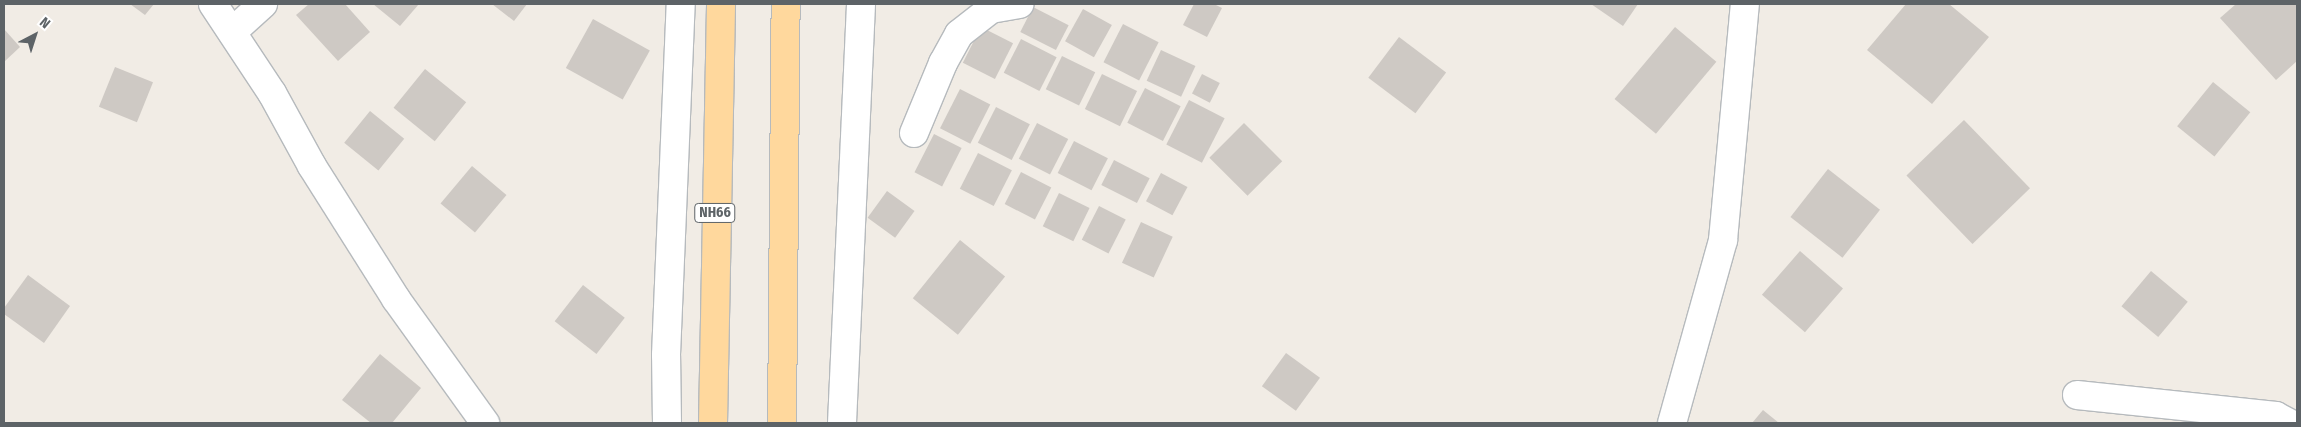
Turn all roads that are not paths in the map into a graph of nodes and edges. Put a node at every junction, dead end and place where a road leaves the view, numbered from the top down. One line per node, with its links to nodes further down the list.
1 (213, 4): 9 (street)
2 (263, 4): 9 (street)
3 (681, 4): 13 (street)
4 (721, 4): 14 (highway, NH66)
5 (786, 4): 15 (highway)
6 (861, 4): 16 (street)
7 (1020, 4): 10 (street)
8 (1745, 4): 17 (street)
9 (232, 32): 12 (street)
10 (914, 134)
11 (2077, 396): 18 (street)
12 (485, 423)
13 (667, 423)
14 (714, 423)
15 (782, 423)
16 (842, 423)
17 (1672, 423)
18 (2289, 423)

